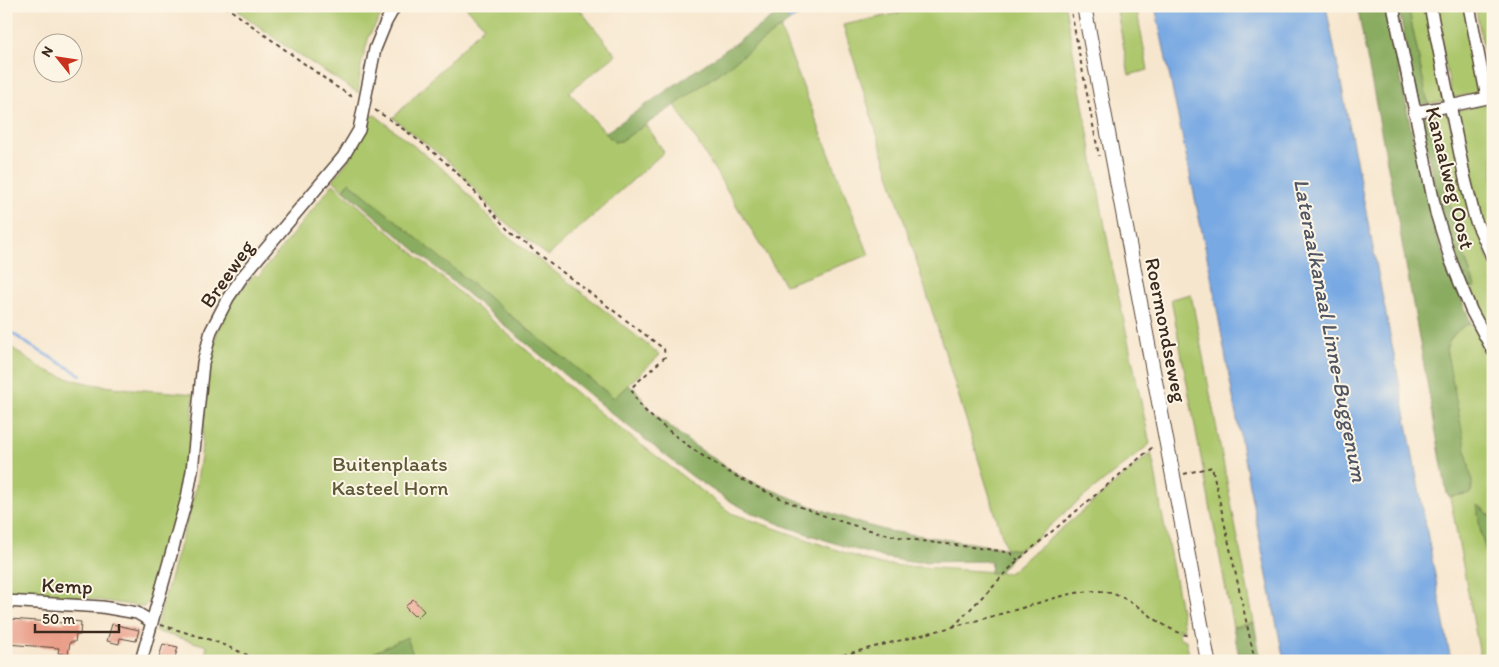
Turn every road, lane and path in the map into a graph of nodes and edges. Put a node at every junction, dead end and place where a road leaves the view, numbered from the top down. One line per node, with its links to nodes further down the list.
1 (226, 6): 7 (path)
2 (395, 6): 7 (street, Breeweg)
3 (1084, 6): 22 (main road, Roermondseweg)
4 (1393, 6): 9 (street, Kanaalweg Oost)
5 (1430, 6): 8 (street)
6 (1469, 6): 8 (street)
7 (365, 104): 14 (path); 16 (street, Breeweg)
8 (1450, 106): 9 (street); 10 (street)
9 (1414, 112): 11 (street, Kanaalweg Oost)
10 (1493, 259)
11 (1493, 351)
12 (1154, 446): 14 (path)
13 (1186, 473): 23 (path)
14 (1018, 560): 17 (path)
15 (6, 601): 16 (street, Kemp)
16 (152, 622): 19 (street, Breeweg); 20 (path)
17 (953, 627): 18 (path); 21 (path)
18 (1190, 636)
19 (141, 661)
20 (262, 661)
21 (820, 661)
22 (1208, 661)
23 (1255, 661)

